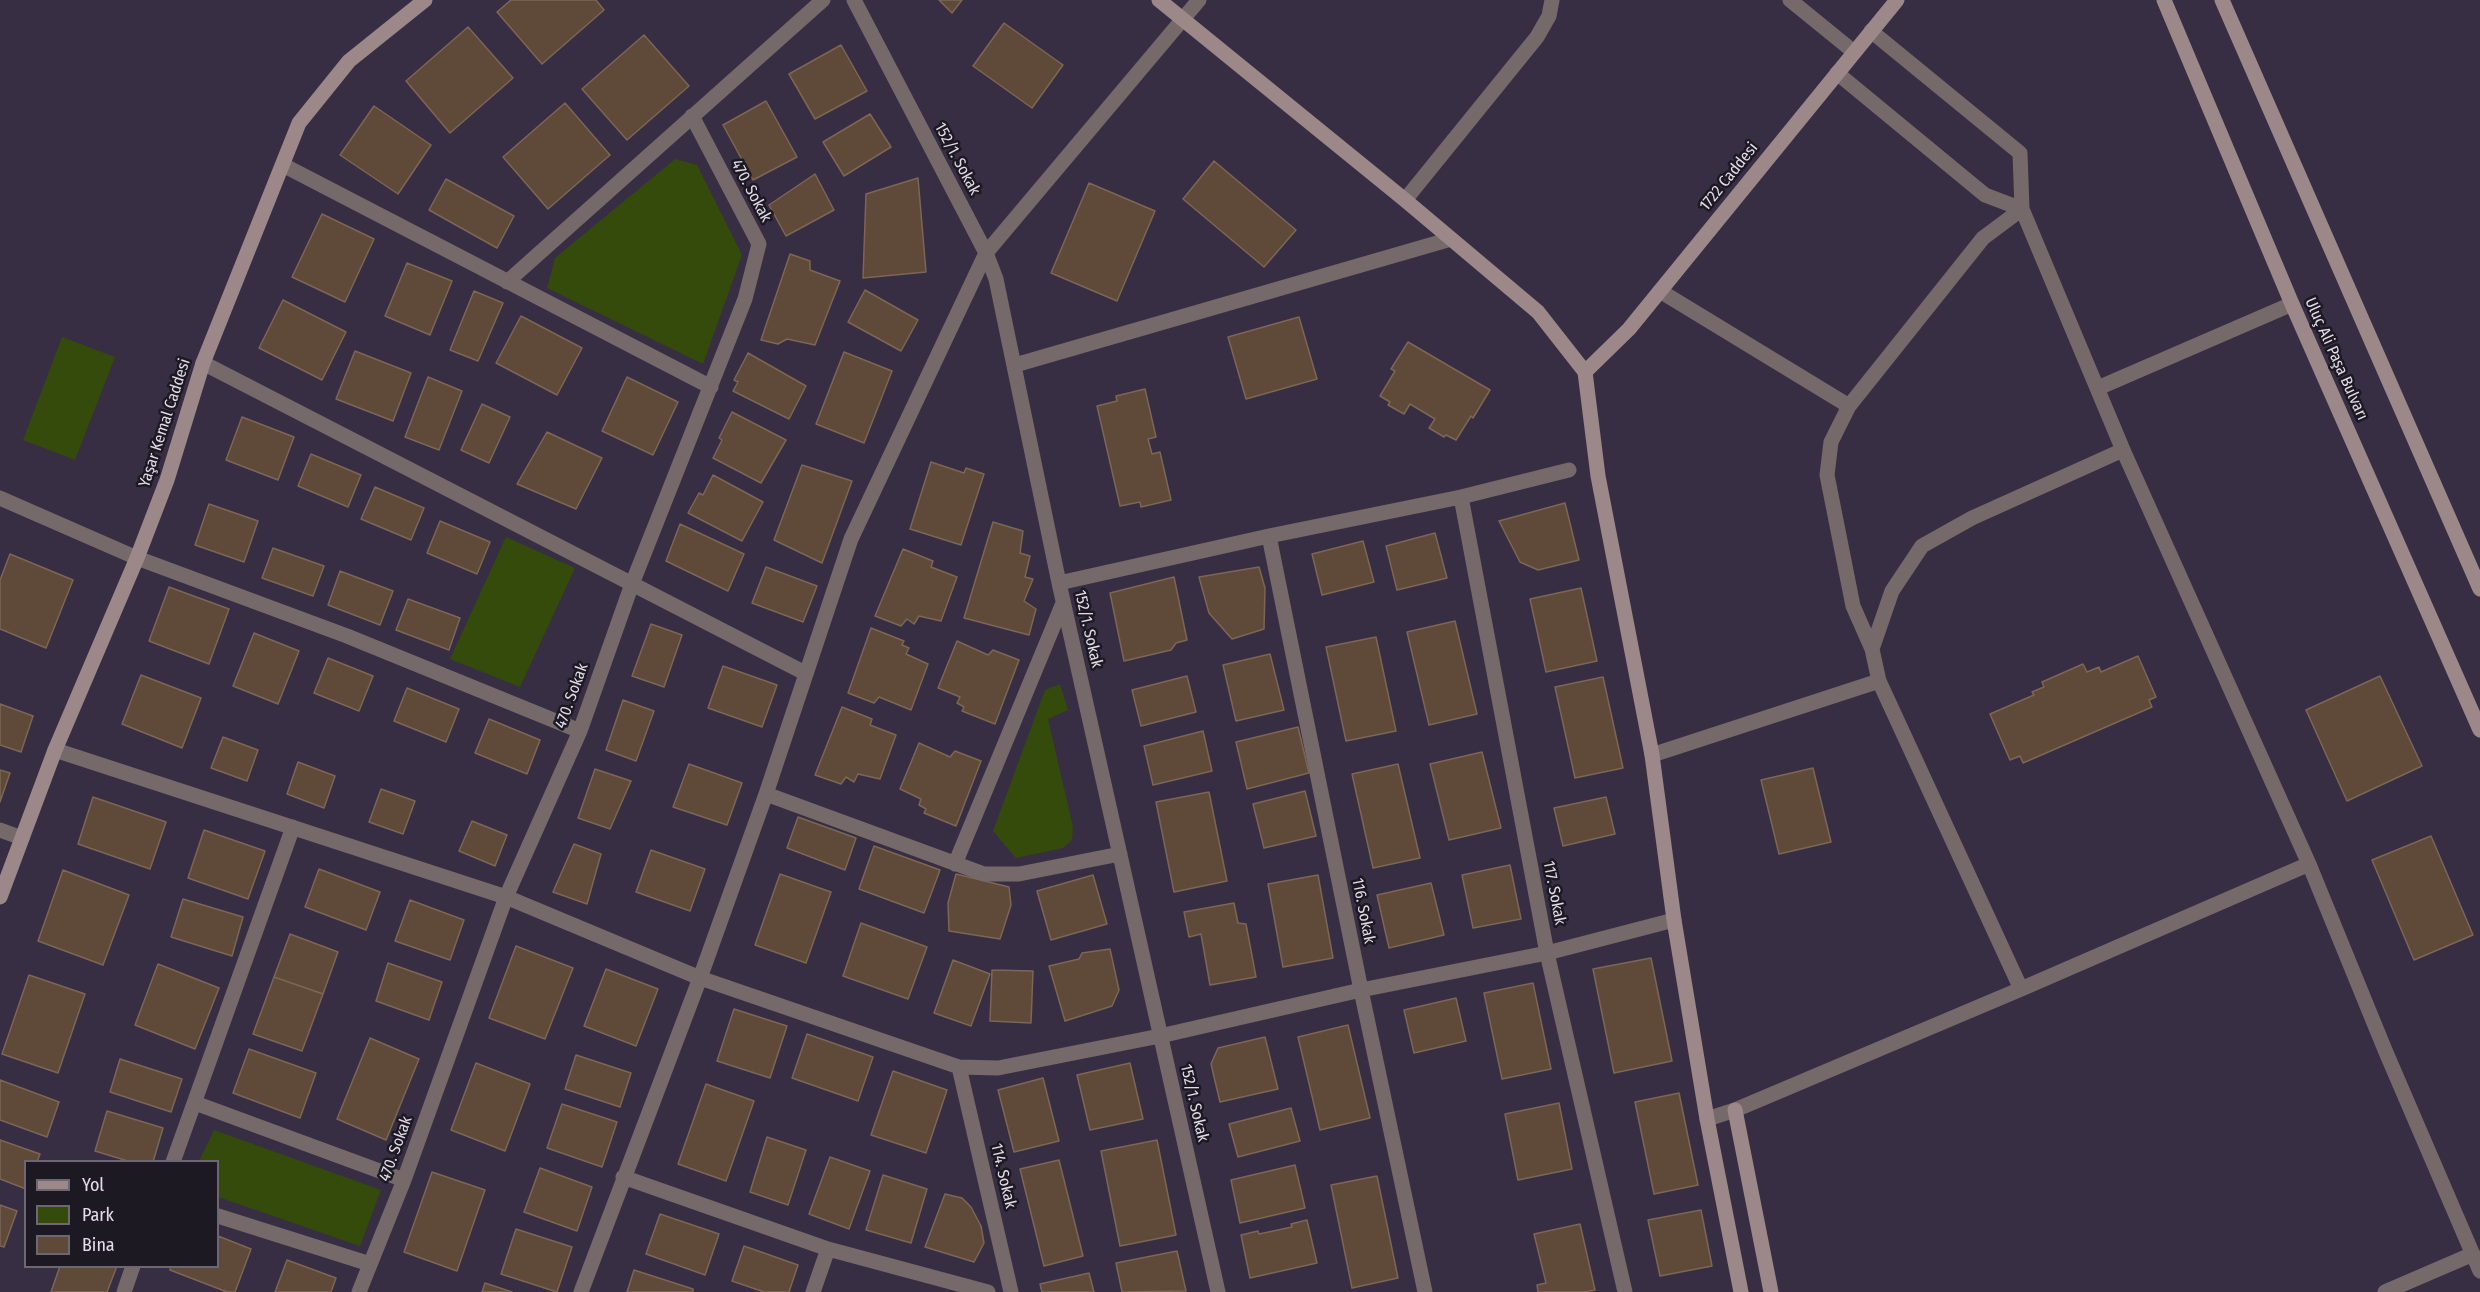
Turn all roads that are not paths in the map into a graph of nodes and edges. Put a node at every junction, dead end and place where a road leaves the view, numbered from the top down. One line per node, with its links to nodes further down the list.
1 (425, 0): 16 (street, Yaşar Kemal Caddesi)
2 (824, 0): 15 (street)
3 (854, 0): 20 (street, 152/1. Sokak)
4 (1159, 0): 11 (street)
5 (1199, 0): 11 (street)
6 (1552, 0): 17 (street)
7 (1790, 0): 13 (street)
8 (1897, 0): 12 (street, 1722 Caddesi)
9 (2164, 0): 23 (street, Uluç Ali Paşa Bulvarı)
10 (2222, 0): 38 (street)
11 (1183, 19): 17 (street); 20 (street)
12 (1872, 31): 13 (street, 1722 Caddesi); 18 (street)
13 (1854, 52): 14 (street, 1722 Caddesi)
14 (1837, 73): 18 (street); 22 (street, 1722 Caddesi)
15 (692, 116): 21 (street); 27 (street, 470. Sokak)
16 (283, 165): 21 (street); 24 (street, Yaşar Kemal Caddesi)
17 (1406, 200): 19 (street)
18 (2022, 209): 28 (street); 29 (street)
19 (1451, 239): 25 (street); 26 (street)
20 (986, 253): 25 (street, 152/1. Sokak); 41 (street)
21 (507, 282): 27 (street)
22 (1660, 291): 26 (street, 1722 Caddesi); 29 (street)
23 (2292, 304): 28 (street); 43 (street, Uluç Ali Paşa Bulvarı)
24 (203, 363): 35 (street, Yaşar Kemal Caddesi); 37 (street)
25 (1015, 365): 36 (street, 152/1. Sokak)
26 (1585, 372): 46 (street)
27 (711, 387): 37 (street, 470. Sokak)
28 (2098, 388): 30 (street)
29 (1849, 406): 40 (street)
30 (2123, 450): 40 (street); 53 (street)
31 (1569, 471): 32 (street)
32 (1461, 497): 34 (street); 57 (street, 117. Sokak)
33 (0, 498): 35 (street)
34 (1269, 536): 36 (street); 60 (street, 116. Sokak)
35 (136, 558): 44 (street); 45 (street, Yaşar Kemal Caddesi)
36 (1059, 583): 39 (street, 152/1. Sokak)
37 (632, 584): 41 (street); 44 (street, 470. Sokak)
38 (2480, 589)
39 (1064, 603): 51 (street, 152/1. Sokak); 52 (street)
40 (1872, 650): 42 (street)
41 (805, 673): 47 (street)
42 (1879, 681): 46 (street); 59 (street)
43 (2480, 730)
44 (580, 731): 55 (street, 470. Sokak)
45 (55, 750): 48 (street); 50 (street, Yaşar Kemal Caddesi)
46 (1652, 755): 56 (street)
47 (766, 794): 52 (street); 58 (street)
48 (293, 827): 55 (street); 63 (street)
49 (0, 830): 50 (street)
50 (22, 838): 54 (street, Yaşar Kemal Caddesi)
51 (1120, 854): 52 (street); 61 (street, 152/1. Sokak)
52 (955, 864)
53 (2308, 864): 59 (street); 71 (street)
54 (0, 897)
55 (506, 897): 58 (street); 68 (street, 470. Sokak)
56 (1674, 920): 57 (street); 65 (street)
57 (1546, 953): 60 (street); 83 (street, 117. Sokak)
58 (700, 978): 62 (street); 67 (street)
59 (2020, 989): 64 (street)
60 (1361, 990): 61 (street); 82 (street, 116. Sokak)
61 (1160, 1036): 62 (street); 81 (street, 152/1. Sokak)
62 (959, 1067): 80 (street, 114. Sokak)
63 (195, 1103): 66 (street); 68 (street)
64 (1735, 1110): 65 (street); 85 (street)
65 (1707, 1119): 84 (street)
66 (173, 1160)
67 (623, 1177): 70 (street); 77 (street)
68 (404, 1180): 72 (street, 470. Sokak)
69 (219, 1216): 72 (street)
70 (828, 1249): 78 (street); 79 (street)
71 (2473, 1254): 74 (street); 86 (street)
72 (370, 1264): 76 (street, 470. Sokak)
73 (132, 1268): 75 (street)
74 (2480, 1271)
75 (124, 1292)
76 (359, 1292)
77 (581, 1292)
78 (813, 1292)
79 (988, 1292)
80 (1011, 1292)
81 (1218, 1292)
82 (1425, 1292)
83 (1625, 1292)
84 (1741, 1292)
85 (1772, 1292)
86 (2385, 1292)

